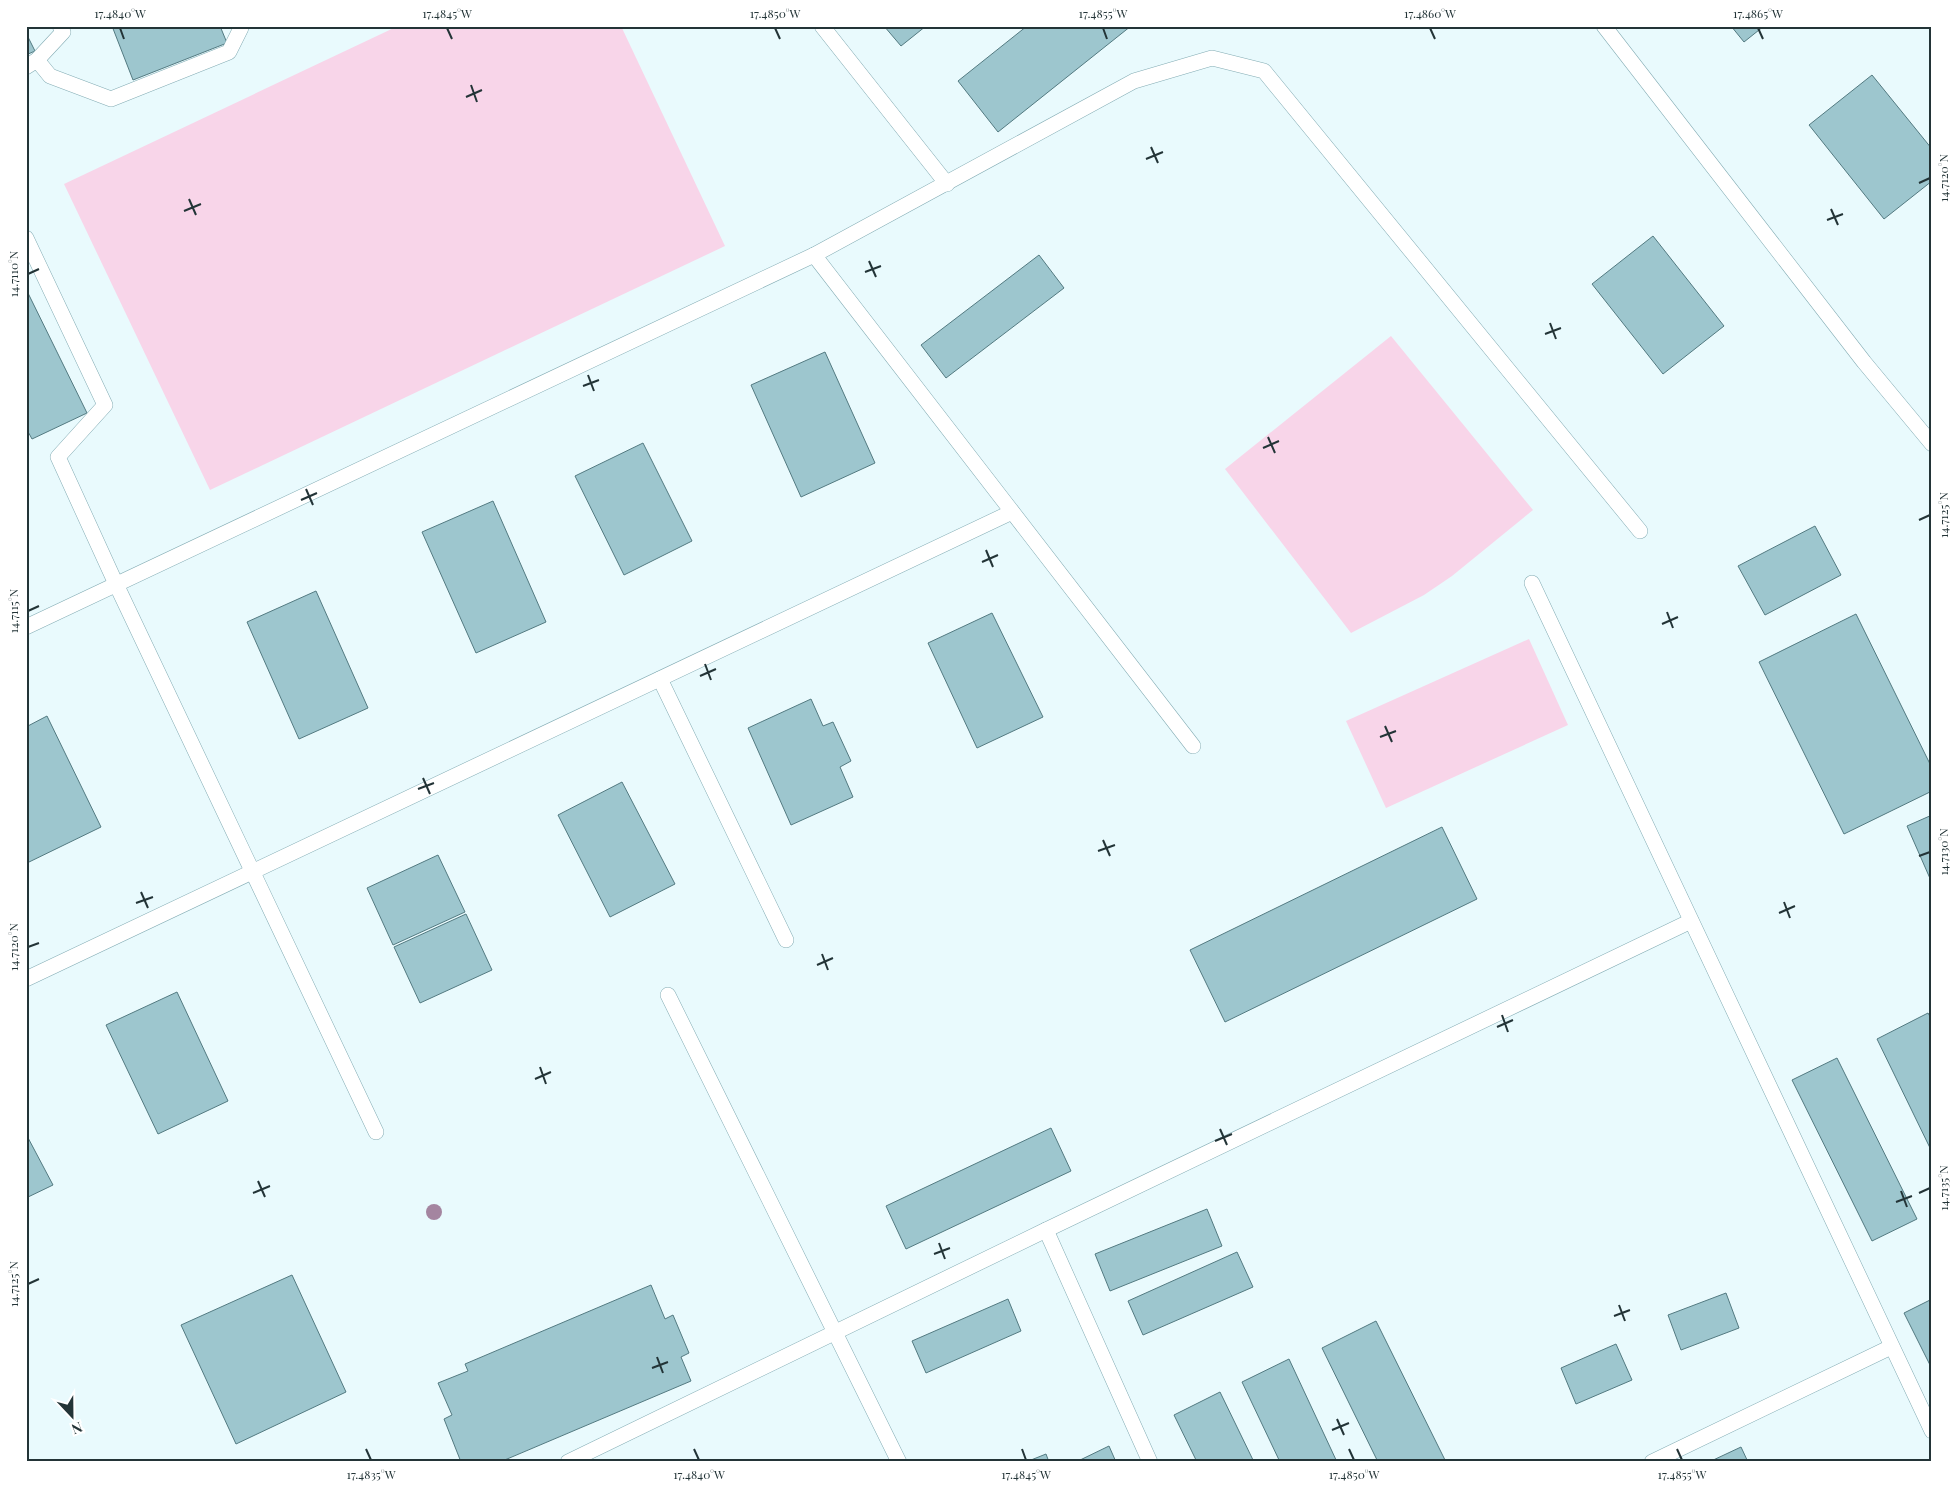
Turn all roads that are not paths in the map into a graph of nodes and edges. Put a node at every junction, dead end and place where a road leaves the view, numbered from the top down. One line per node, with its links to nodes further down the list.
1 (60, 26): 5 (lane)
2 (240, 26): 5 (lane)
3 (822, 26): 6 (lane)
4 (1604, 26): 9 (lane)
5 (32, 64)
6 (947, 184): 8 (lane); 11 (lane)
7 (26, 238): 13 (lane)
8 (814, 255): 10 (lane); 13 (lane)
9 (1932, 444)
10 (1012, 512): 15 (lane); 16 (lane)
11 (1640, 531)
12 (1532, 583): 18 (lane)
13 (116, 584): 14 (lane); 17 (lane)
14 (26, 627)
15 (660, 679): 17 (lane); 19 (lane)
16 (1193, 746)
17 (252, 872): 20 (lane); 22 (lane)
18 (1690, 921): 23 (lane); 25 (lane)
19 (786, 940)
20 (26, 979)
21 (668, 995): 24 (lane)
22 (376, 1132)
23 (1046, 1230): 24 (lane); 29 (lane)
24 (835, 1332): 27 (lane); 28 (lane)
25 (1892, 1347): 26 (lane); 30 (lane)
26 (1932, 1431)
27 (568, 1462)
28 (899, 1462)
29 (1150, 1462)
30 (1652, 1462)

